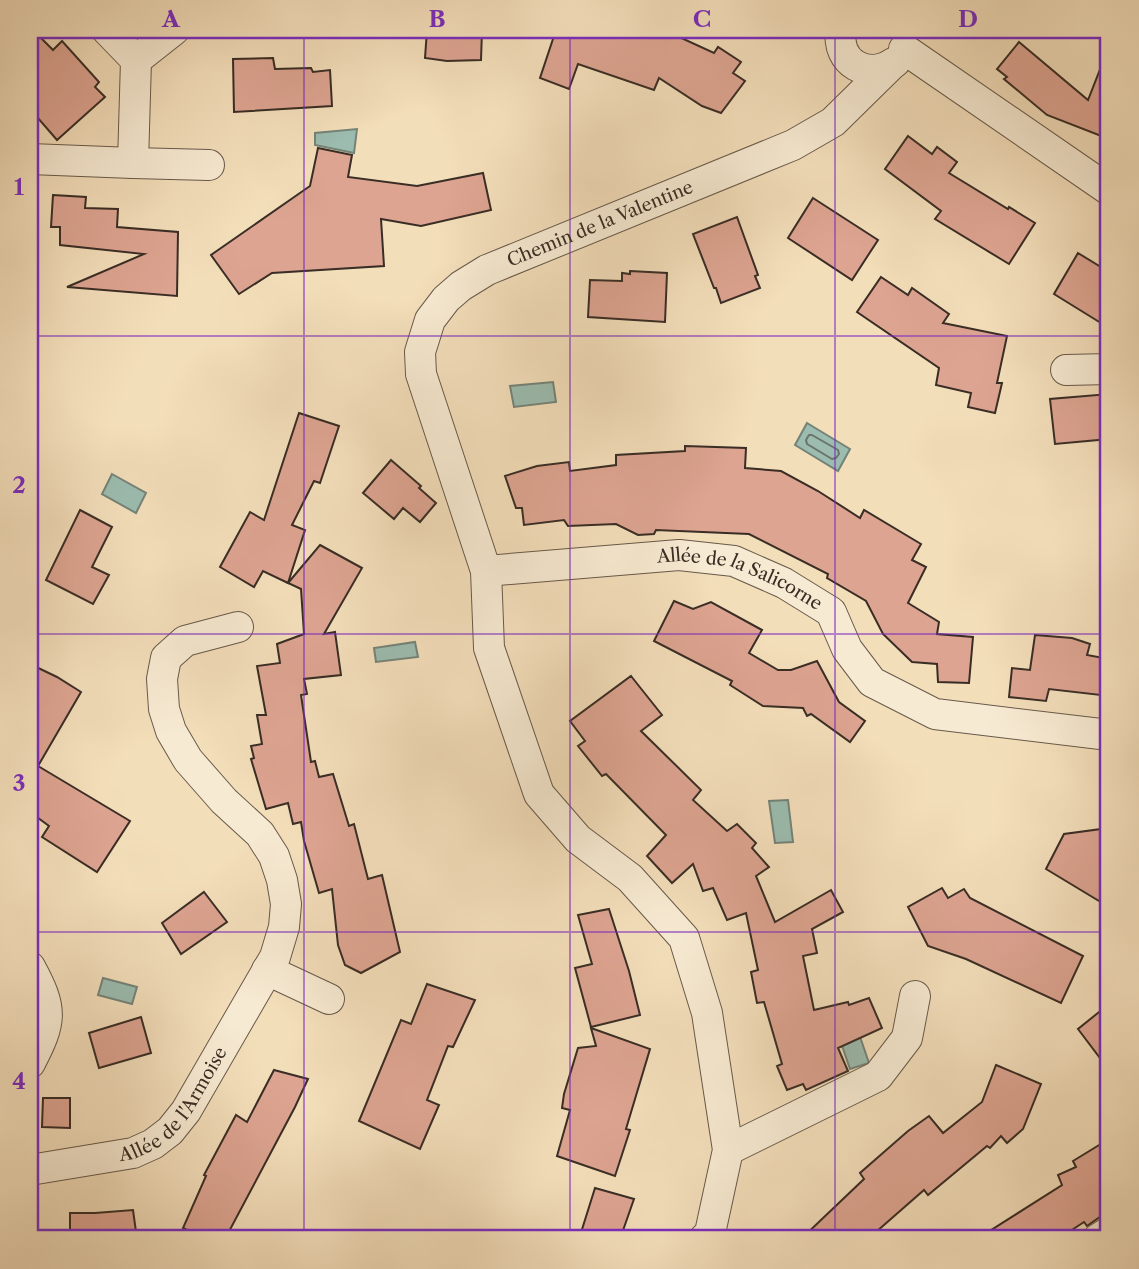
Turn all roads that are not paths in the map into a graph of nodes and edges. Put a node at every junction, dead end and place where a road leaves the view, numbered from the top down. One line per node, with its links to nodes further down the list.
1 (107, 30): 6 (street)
2 (174, 30): 6 (street)
3 (827, 30): 7 (street)
4 (841, 30): 7 (street)
5 (899, 51): 7 (street); 8 (street, Chemin de la Valentine); 12 (street)
6 (136, 60): 10 (street)
7 (852, 63): 8 (street)
8 (833, 122): 15 (street, Chemin de la Valentine)
9 (30, 159): 10 (street)
10 (133, 163): 11 (street)
11 (209, 165)
12 (1109, 190)
13 (1109, 369): 14 (street)
14 (1066, 370)
15 (486, 571): 17 (street, Allée de la Salicorne); 23 (street)
16 (238, 627): 19 (street, Allée de l'Armoise)
17 (1109, 735)
18 (30, 967): 22 (street)
19 (267, 970): 21 (street); 24 (street, Allée de l'Armoise)
20 (915, 996): 23 (street)
21 (329, 999)
22 (30, 1063)
23 (728, 1150): 26 (street)
24 (30, 1170)
25 (1109, 1233): 27 (street)
26 (704, 1239)
27 (1098, 1239)

